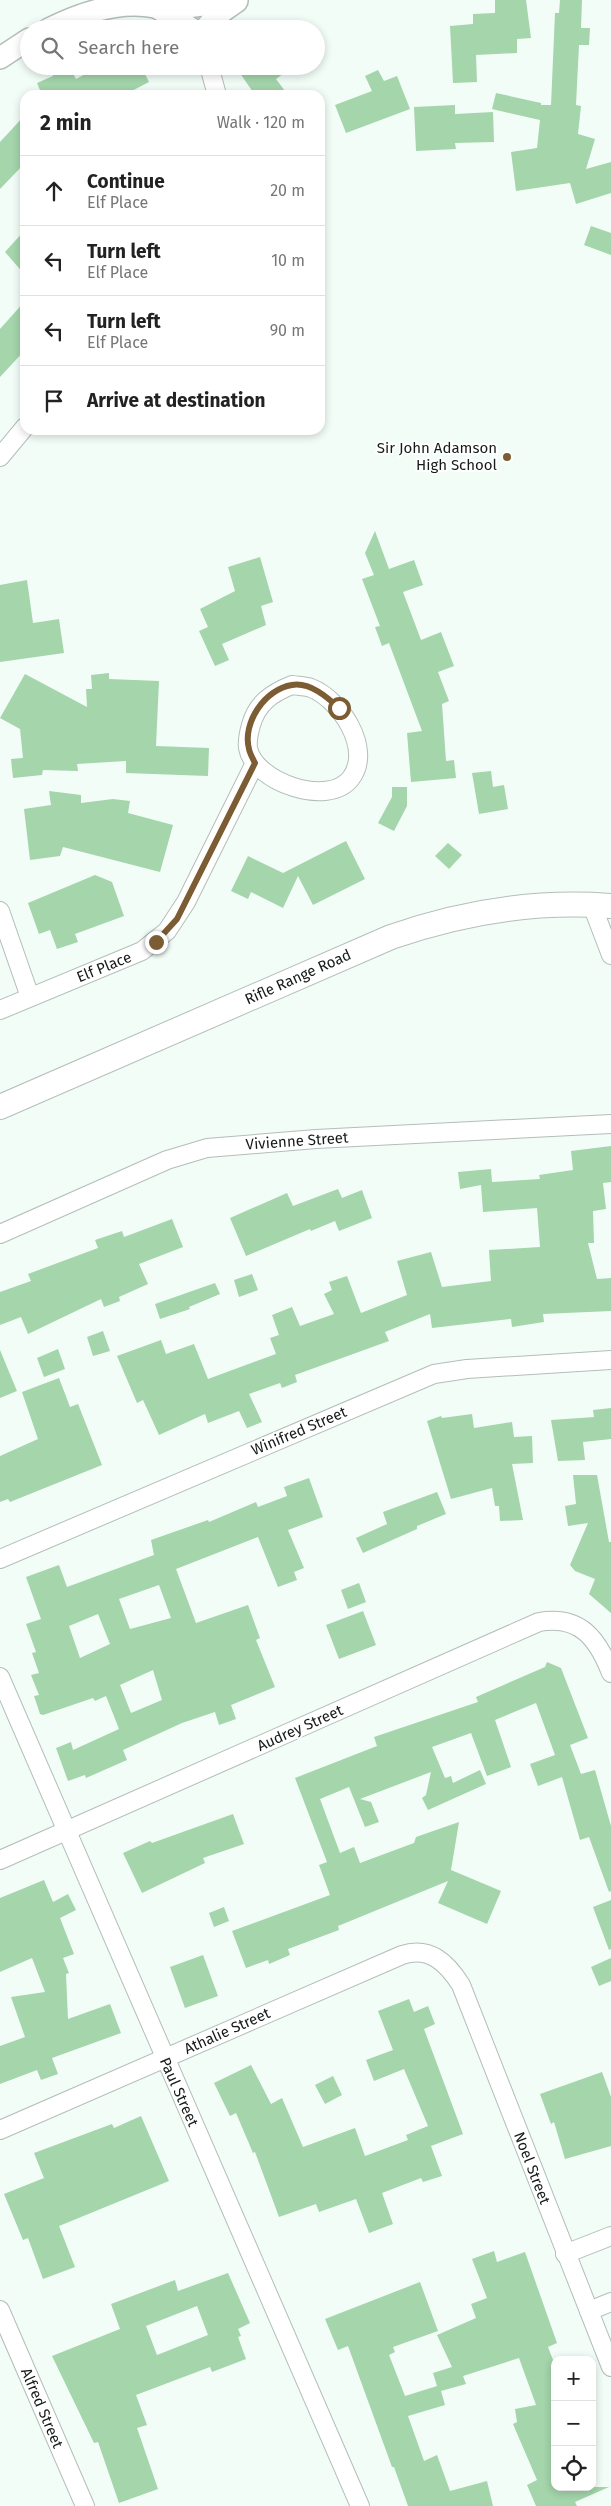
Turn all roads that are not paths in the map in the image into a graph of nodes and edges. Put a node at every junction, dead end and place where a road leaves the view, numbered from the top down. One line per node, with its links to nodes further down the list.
1 (239, 1): 2 (street); 5 (street)
2 (161, 10): 3 (street); 4 (street)
3 (68, 20)
4 (177, 20)
5 (213, 20)
6 (20, 45): 7 (street)
7 (0, 58)
8 (211, 75): 9 (street)
9 (216, 90)
10 (20, 434): 11 (street)
11 (0, 457)
12 (255, 763): 12 (street); 16 (street, Elf Place)
13 (601, 906): 15 (street); 18 (main road, Rifle Range Road)
14 (0, 910): 16 (street)
15 (611, 955)
16 (30, 997): 17 (street, Elf Place)
17 (0, 1010)
18 (0, 1107)
19 (611, 1124): 20 (street, Vivienne Street)
20 (0, 1234)
21 (611, 1360): 22 (street, Winifred Street)
22 (0, 1559)
23 (611, 1672): 25 (street, Audrey Street)
24 (0, 1678): 25 (street, Paul Street)
25 (68, 1832): 26 (street, Audrey Street); 28 (street, Paul Street)
26 (0, 1860)
27 (452, 1970): 28 (street, Athalie Street); 31 (street, Noel Street)
28 (164, 2058): 29 (street, Athalie Street); 37 (street, Paul Street)
29 (0, 2130)
30 (611, 2236): 31 (street)
31 (565, 2254): 34 (street, Noel Street)
32 (611, 2302): 34 (street)
33 (0, 2310): 36 (street, Alfred Street)
34 (588, 2311): 35 (street, Noel Street)
35 (611, 2367)
36 (85, 2506)
37 (360, 2506)

